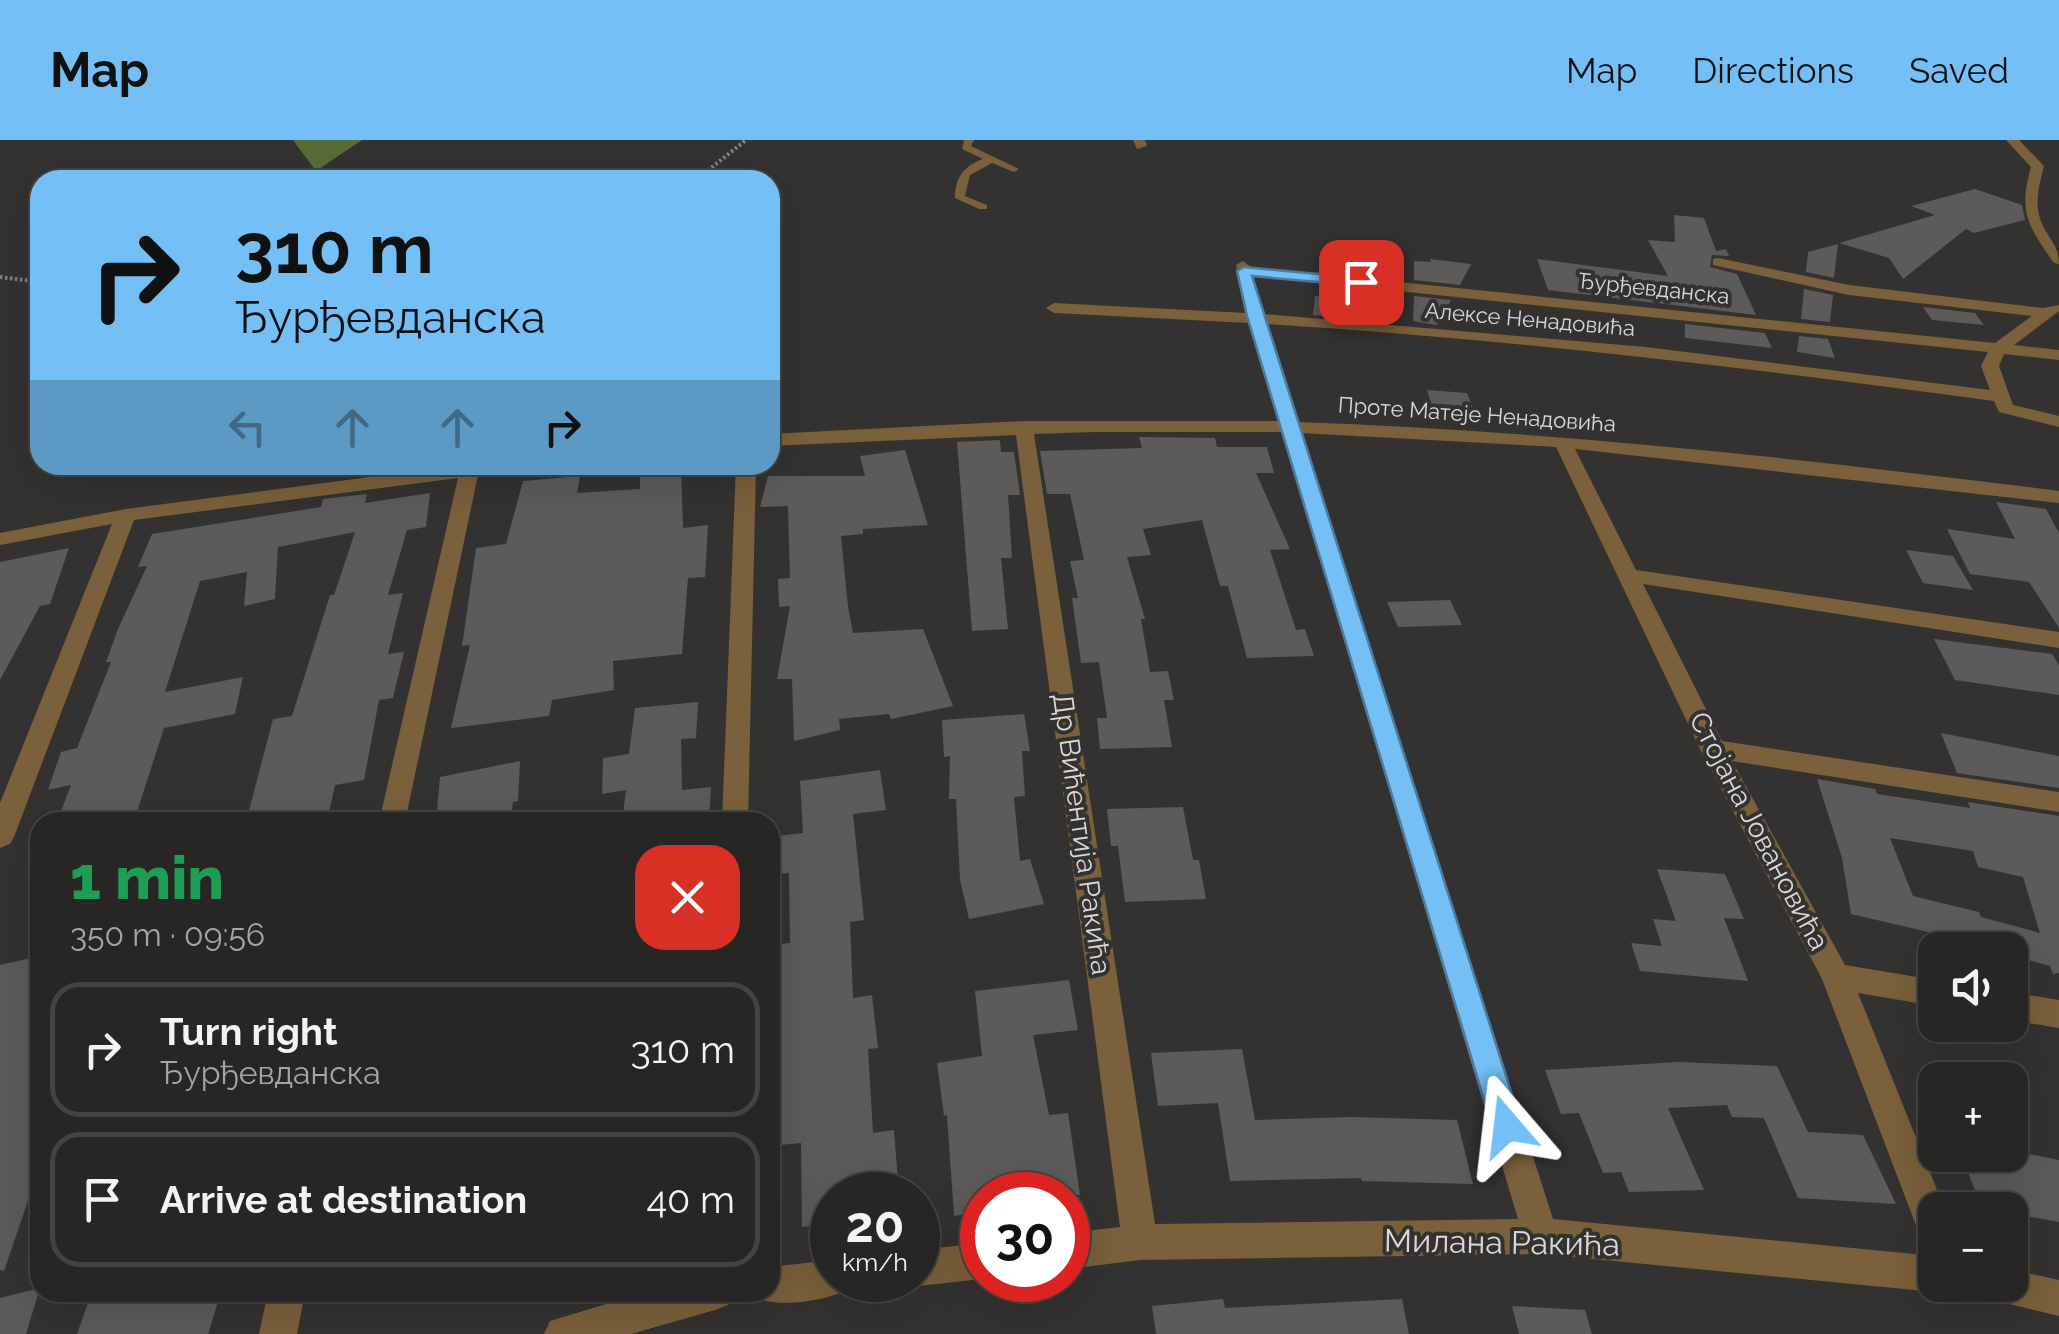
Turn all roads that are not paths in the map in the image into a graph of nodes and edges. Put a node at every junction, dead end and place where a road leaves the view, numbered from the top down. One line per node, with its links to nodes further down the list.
1 (969, 140): 3 (lane)
2 (2012, 140): 6 (street)
3 (989, 160): 4 (lane); 5 (lane)
4 (1014, 169)
5 (983, 207)
6 (2059, 260)
7 (1718, 262): 10 (street)
8 (1054, 308): 9 (street, Алексе Ненадовића)
9 (1255, 316): 11 (street, Ђурђевданска); 13 (street, Алексе Ненадовића); 16 (street)
10 (2050, 316): 11 (street)
11 (1998, 349): 12 (street, Ђурђевданска); 13 (street)
12 (2059, 355)
13 (2000, 397): 14 (street)
14 (2059, 422)
15 (1024, 427): 16 (street, Проте Матеје Ненадовића); 17 (street, Проте Матеје Ненадовића); 38 (street, Др Вићентија Ракића)
16 (1292, 427): 18 (street, Проте Матеје Ненадовића); 37 (street)
17 (780, 439)
18 (1563, 443): 22 (street, Проте Матеје Ненадовића); 25 (street, Стојана Јовановића)
19 (412, 475): 23 (street)
20 (469, 475): 29 (street)
21 (746, 475): 30 (street)
22 (2059, 498)
23 (126, 514): 24 (street); 31 (street)
24 (0, 539)
25 (1632, 576): 26 (street); 27 (street, Стојана Јовановића)
26 (2059, 640)
27 (1714, 749): 28 (street); 32 (street, Стојана Јовановића)
28 (2059, 802)
29 (394, 812)
30 (734, 812)
31 (0, 837)
32 (1836, 976): 33 (street); 36 (street, Стојана Јовановића)
33 (1918, 990)
34 (2028, 1009): 35 (street)
35 (2059, 1014)
36 (1921, 1192)
37 (1541, 1236): 38 (street, Милана Ракића); 40 (street, Милана Ракића)
38 (1140, 1242): 39 (street, Милана Ракића)
39 (1090, 1248)
40 (1918, 1272)
41 (810, 1281): 42 (street)
42 (780, 1285)
43 (2028, 1291): 44 (street)
44 (2059, 1298)
45 (285, 1302): 47 (street)
46 (679, 1302): 48 (street)
47 (278, 1334)
48 (563, 1334)

